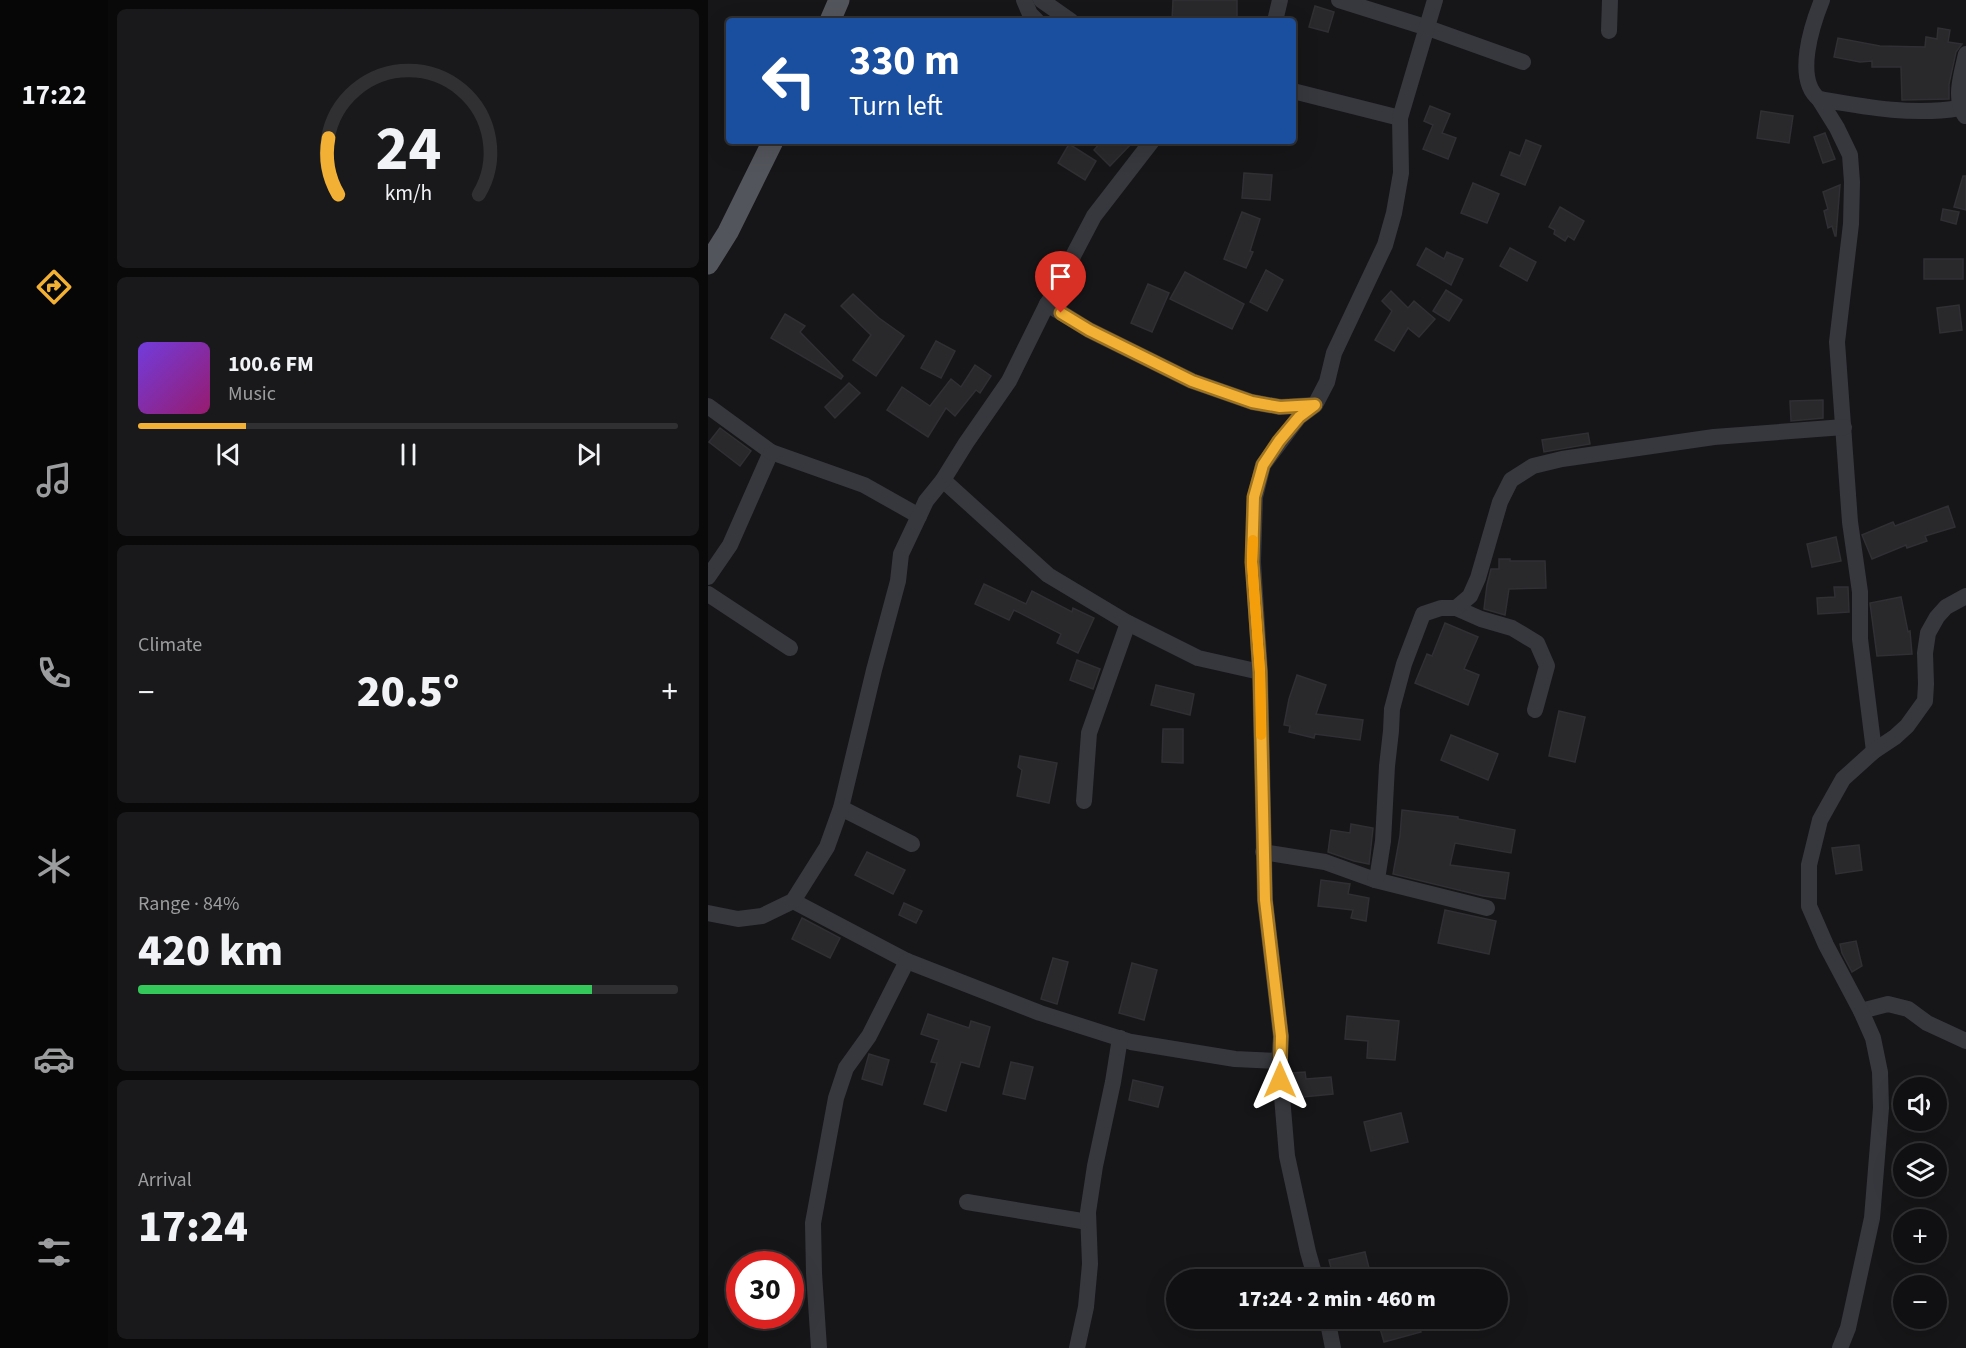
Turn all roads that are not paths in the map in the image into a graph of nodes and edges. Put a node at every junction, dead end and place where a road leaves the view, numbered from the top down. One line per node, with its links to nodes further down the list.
1 (839, 0): 9 (main road)
2 (1024, 0): 10 (street)
3 (1041, 0): 11 (street)
4 (1280, 0): 12 (street)
5 (1339, 0): 13 (street)
6 (1435, 0): 13 (street)
7 (1610, 0): 14 (street)
8 (1822, 0): 18 (street)
9 (831, 18)
10 (1034, 18)
11 (1067, 18)
12 (1276, 18)
13 (1428, 28): 16 (street); 20 (street)
14 (1609, 31)
15 (1966, 54): 19 (street)
16 (1523, 62)
17 (1296, 92): 20 (street)
18 (1819, 99): 19 (street); 27 (street)
19 (1963, 112)
20 (1400, 118): 25 (street)
21 (772, 144): 23 (main road)
22 (1146, 144): 24 (street)
23 (708, 264)
24 (1047, 304): 25 (street); 29 (street)
25 (1315, 405): 37 (street)
26 (708, 406): 28 (street)
27 (1844, 428): 34 (street); 39 (street)
28 (771, 452): 30 (street); 31 (street)
29 (943, 480): 30 (street); 35 (street)
30 (919, 516): 41 (street)
31 (708, 577)
32 (708, 594): 36 (street)
33 (1966, 596): 39 (street)
34 (1456, 608): 38 (street); 44 (street)
35 (1128, 623): 37 (street); 40 (street)
36 (790, 648)
37 (1260, 672): 43 (street)
38 (1535, 710)
39 (1874, 751): 49 (street)
40 (1084, 801)
41 (841, 808): 42 (street); 45 (street)
42 (912, 844)
43 (1263, 852): 44 (street); 52 (street)
44 (1375, 880): 46 (street)
45 (793, 901): 47 (street); 48 (street)
46 (1487, 908)
47 (708, 913)
48 (907, 961): 50 (street); 57 (street)
49 (1861, 1011): 51 (street); 60 (street)
50 (1120, 1038): 52 (street); 54 (street)
51 (1966, 1041)
52 (1279, 1061): 55 (street)
53 (967, 1202): 54 (street)
54 (1088, 1222): 58 (street)
55 (1313, 1269)
56 (1329, 1329): 59 (street)
57 (819, 1348)
58 (1077, 1348)
59 (1333, 1348)
60 (1840, 1348)

